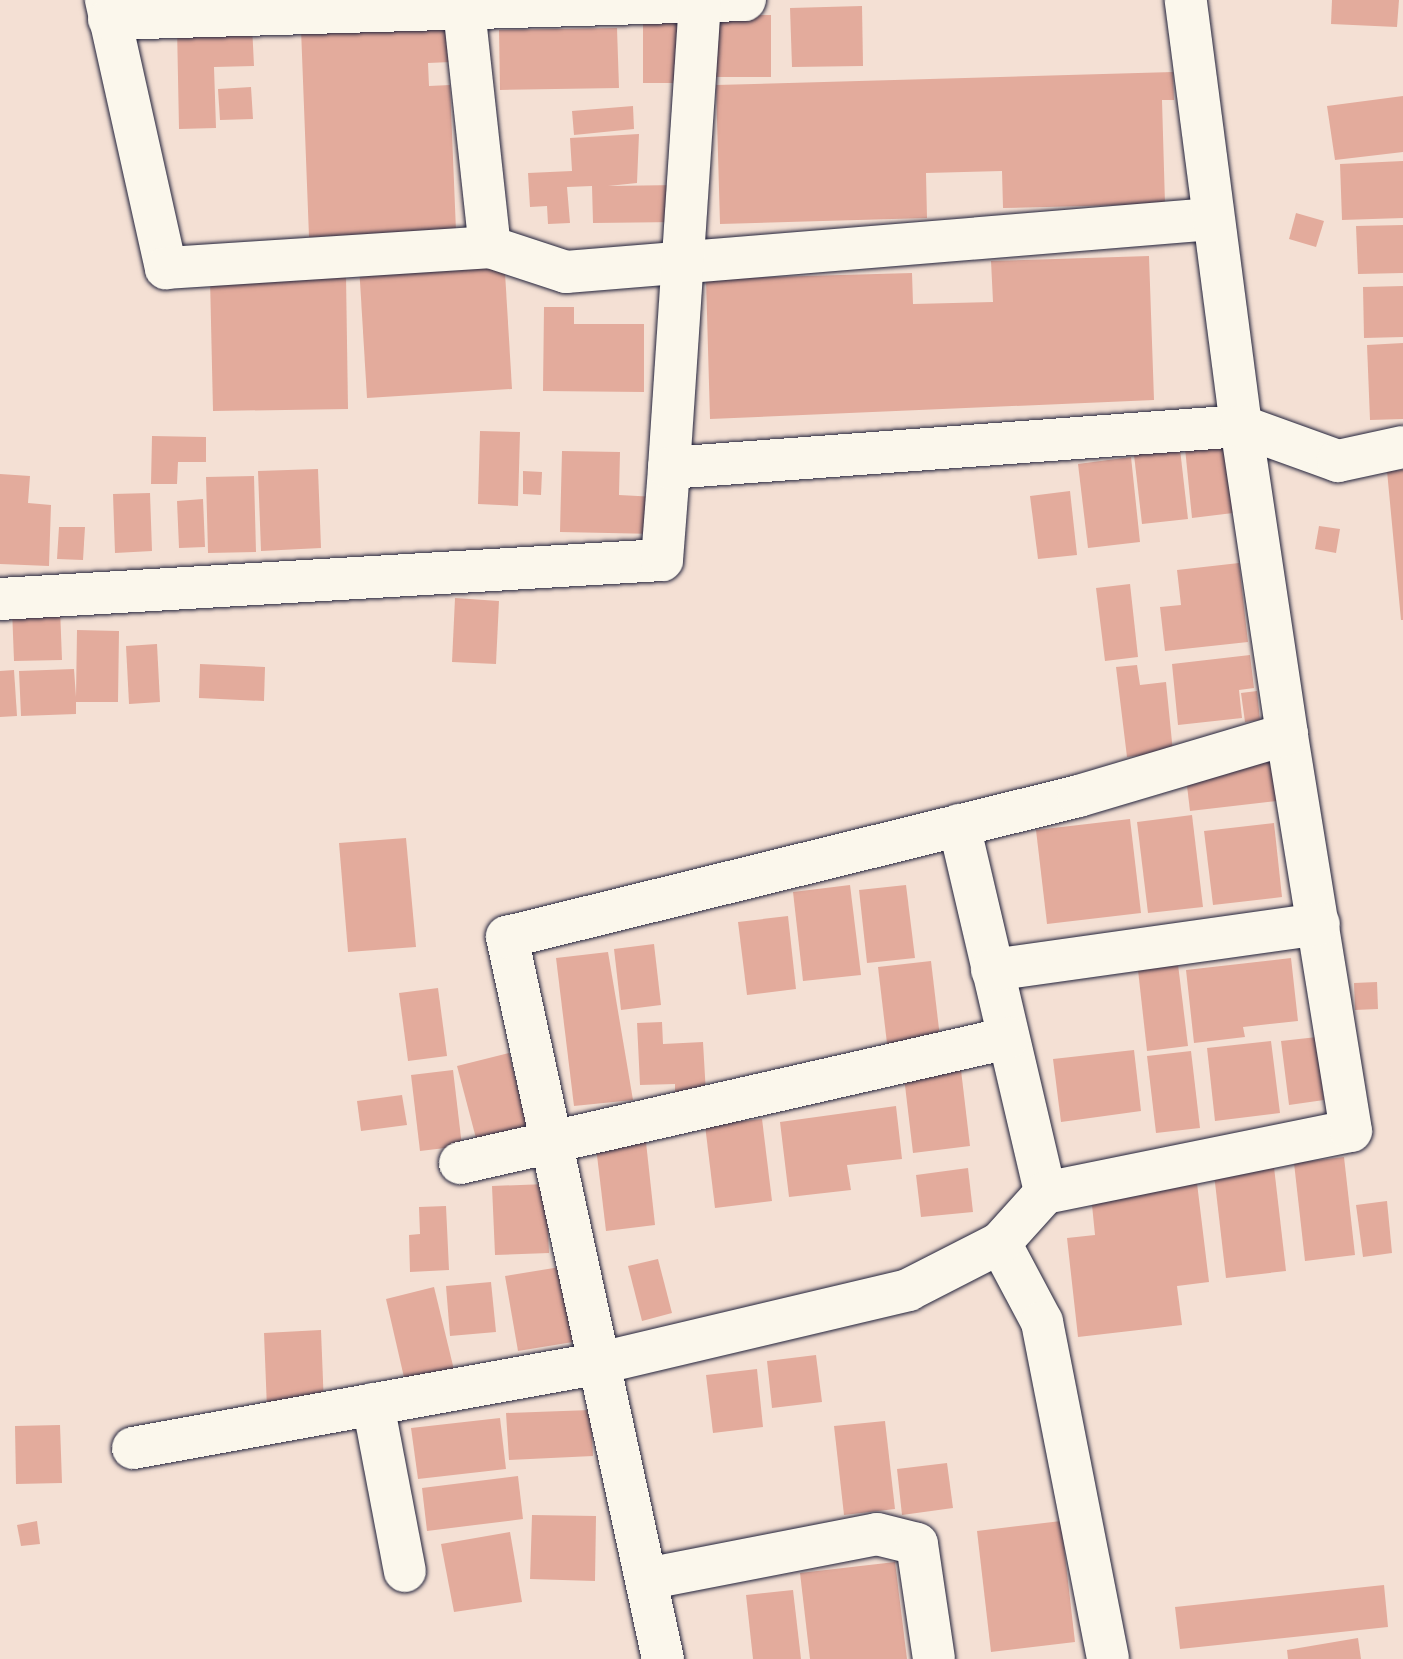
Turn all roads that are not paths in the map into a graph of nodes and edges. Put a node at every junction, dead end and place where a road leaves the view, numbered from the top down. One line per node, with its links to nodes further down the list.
1 (745, 0): 3 (street)
2 (1186, 0): 6 (street)
3 (700, 2): 4 (street); 8 (street)
4 (463, 6): 5 (street); 7 (street)
5 (107, 9): 7 (street)
6 (1212, 219): 8 (street); 9 (street)
7 (490, 247): 8 (street)
8 (685, 264): 11 (street)
9 (1241, 426): 10 (street); 11 (street); 13 (street)
10 (1403, 447)
11 (669, 468): 12 (street)
12 (0, 599)
13 (1287, 734): 14 (street); 15 (street)
14 (959, 825): 16 (street); 18 (street)
15 (1319, 924): 16 (street); 20 (street)
16 (992, 970): 17 (street)
17 (1008, 1038): 18 (street); 20 (street)
18 (553, 1143): 19 (street); 22 (street)
19 (460, 1163)
20 (1045, 1193): 21 (street)
21 (1000, 1243): 22 (street); 29 (street)
22 (600, 1363): 23 (street); 26 (street)
23 (373, 1404): 24 (street); 25 (street)
24 (133, 1448)
25 (405, 1571)
26 (646, 1579): 27 (street); 28 (street)
27 (663, 1659)
28 (934, 1659)
29 (1108, 1659)

